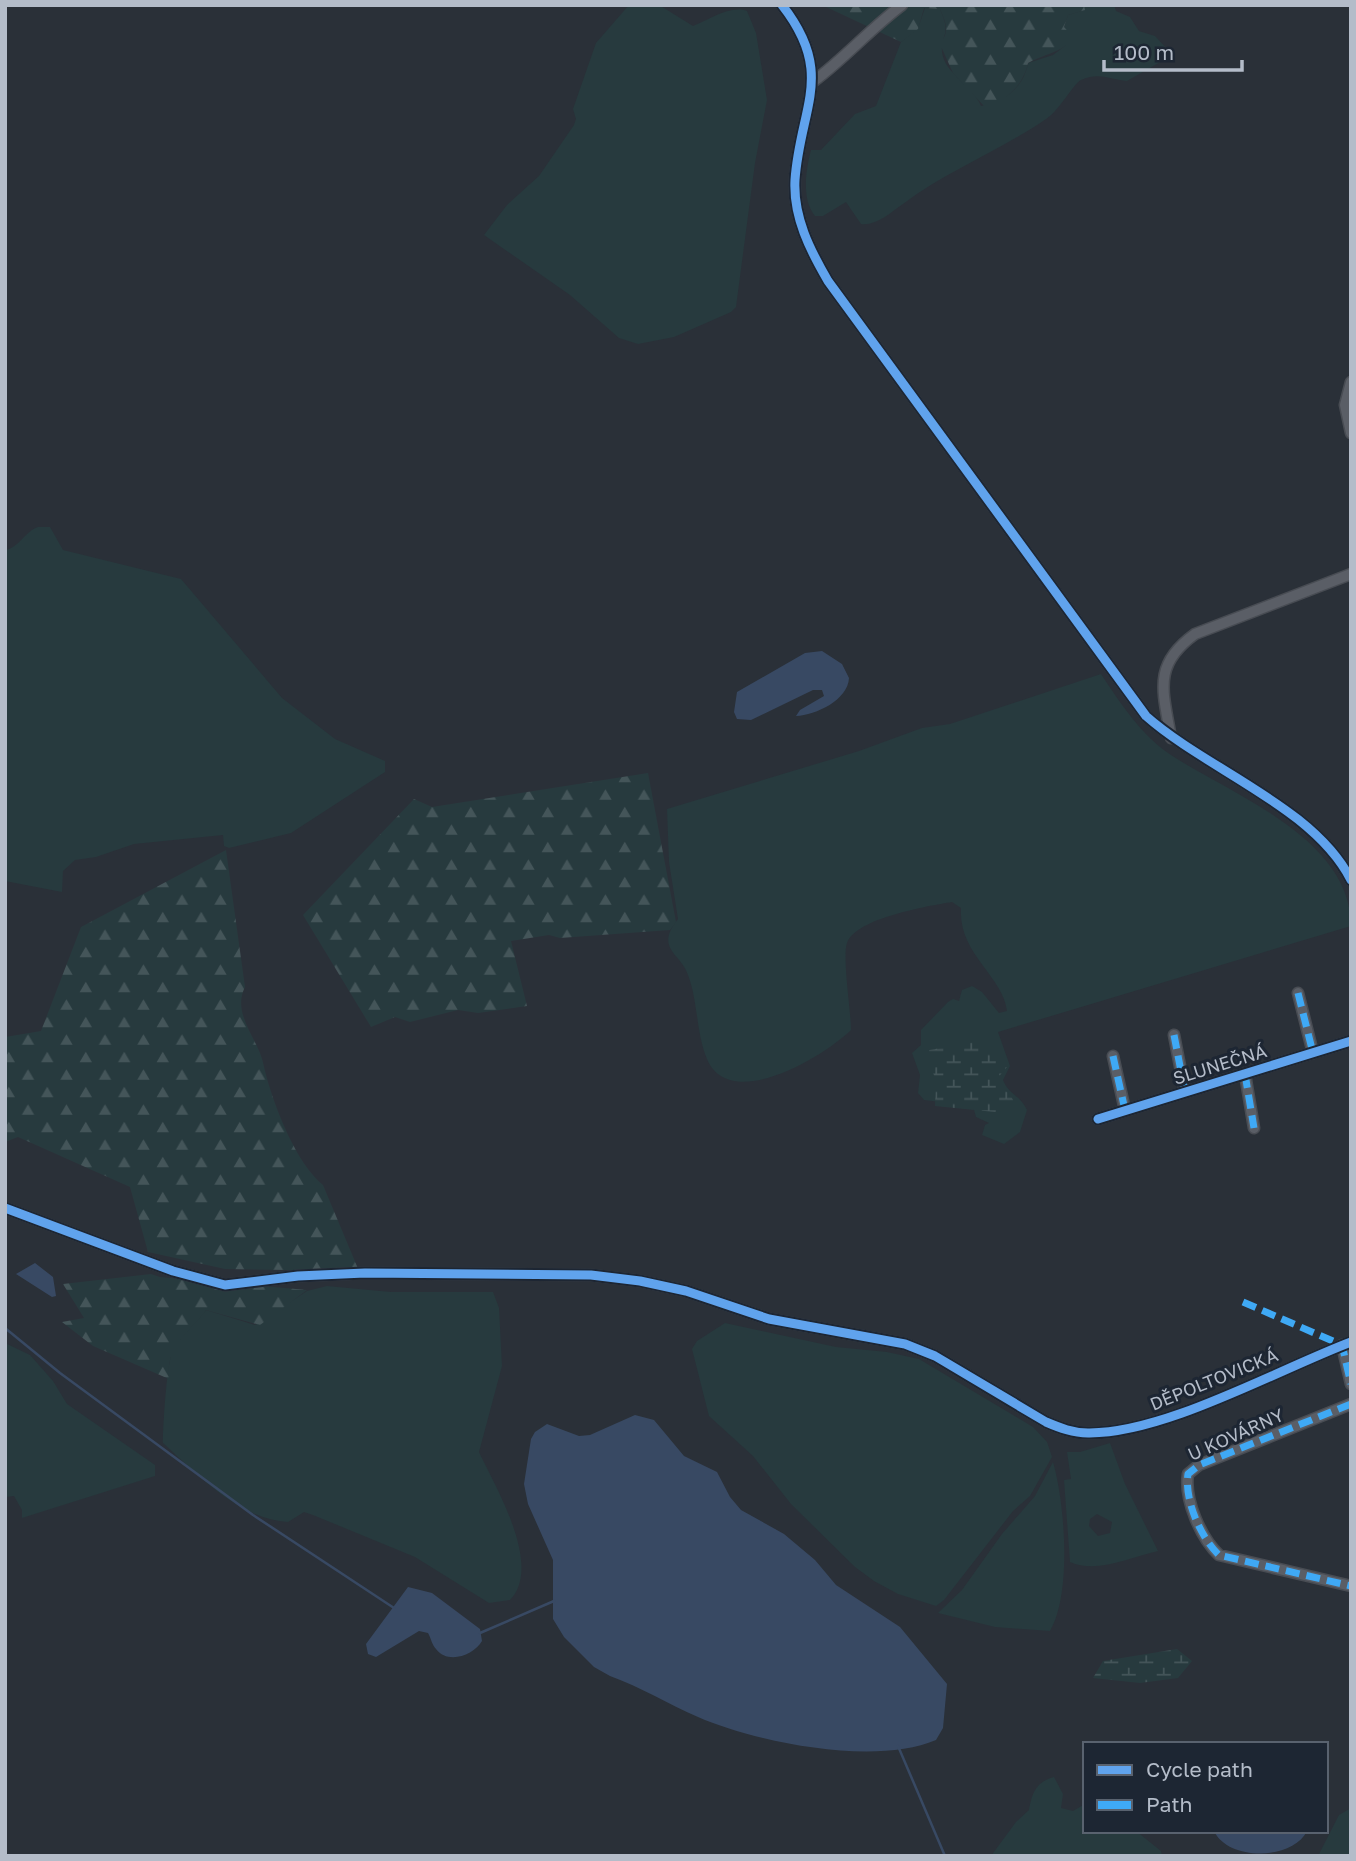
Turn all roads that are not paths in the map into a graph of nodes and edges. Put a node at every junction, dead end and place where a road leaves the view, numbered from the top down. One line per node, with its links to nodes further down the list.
1 (782, 5): 3 (street)
2 (902, 5): 3 (street)
3 (814, 81): 7 (street)
4 (1351, 382): 5 (street)
5 (1351, 433)
6 (1351, 574): 7 (street)
7 (1171, 738): 8 (street)
8 (1351, 880)
9 (1298, 993): 12 (street)
10 (1174, 1035): 15 (street)
11 (1351, 1041): 12 (street, SLUNEČNÁ)
12 (1313, 1053): 14 (street, SLUNEČNÁ)
13 (1113, 1056): 16 (street)
14 (1245, 1073): 15 (street, SLUNEČNÁ); 18 (street)
15 (1185, 1092): 16 (street, SLUNEČNÁ)
16 (1125, 1110): 17 (street, SLUNEČNÁ)
17 (1098, 1119)
18 (1254, 1128)
19 (5, 1208): 20 (street, DĚPOLTOVICKÁ)
20 (1346, 1343): 21 (street)
21 (1351, 1384)
22 (1351, 1404): 23 (street, U KOVÁRNY)
23 (1351, 1586)

